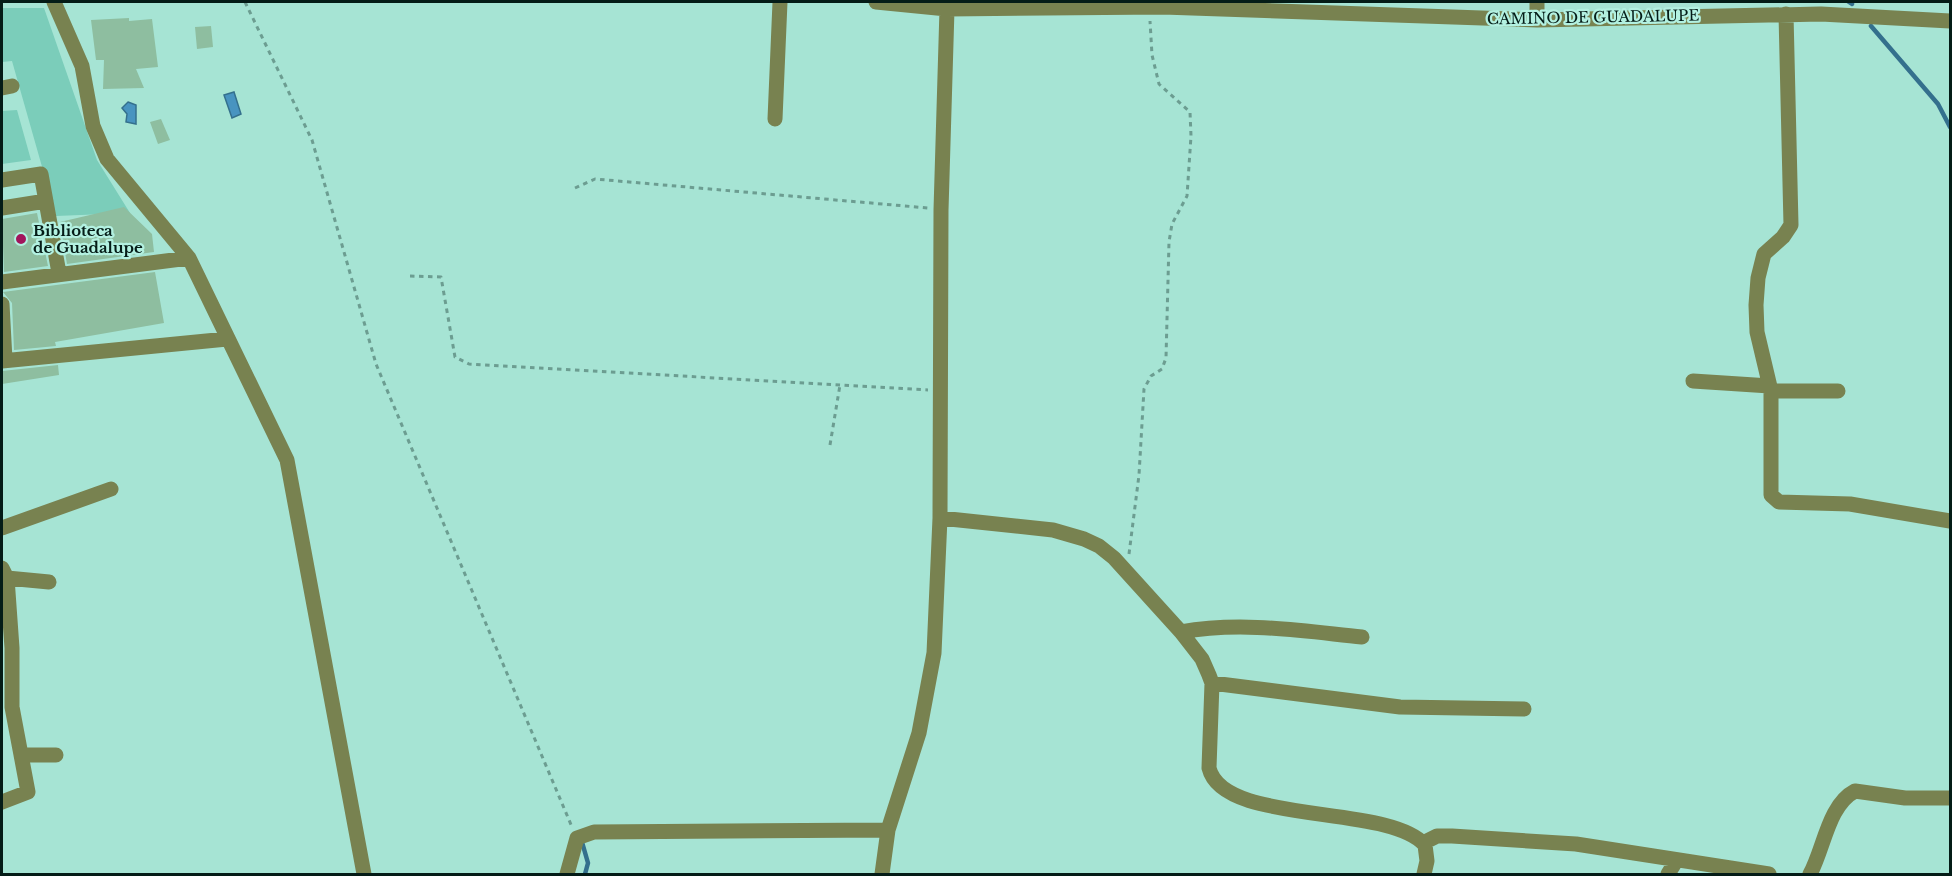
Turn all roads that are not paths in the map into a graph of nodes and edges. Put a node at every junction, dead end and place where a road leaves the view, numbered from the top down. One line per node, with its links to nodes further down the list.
1 (54, 2): 14 (street)
2 (780, 2): 10 (street)
3 (876, 2): 6 (street, CAMINO DE GUADALUPE)
4 (1538, 2): 8 (street)
5 (1159, 5): 6 (street, CAMINO DE GUADALUPE); 8 (street, CAMINO DE GUADALUPE)
6 (947, 9): 24 (street)
7 (1786, 14): 8 (street, CAMINO DE GUADALUPE); 9 (street, CAMINO DE GUADALUPE); 21 (street)
8 (1537, 20)
9 (1950, 21)
10 (775, 118)
11 (2, 180): 12 (street)
12 (46, 201): 13 (street); 15 (street)
13 (2, 208)
14 (189, 258): 15 (street); 18 (street)
15 (59, 273): 16 (street)
16 (2, 282)
17 (2, 304): 19 (street)
18 (227, 339): 19 (street); 40 (street)
19 (3, 360)
20 (1693, 381): 21 (street)
21 (1770, 389): 22 (street); 25 (street)
22 (1838, 390)
23 (111, 489): 26 (street)
24 (940, 518): 29 (street); 37 (street)
25 (1950, 522)
26 (2, 528)
27 (4, 573): 28 (street); 33 (street)
28 (49, 582)
29 (1181, 632): 30 (street); 31 (street)
30 (1362, 637)
31 (1212, 683): 32 (street); 38 (street)
32 (1524, 709)
33 (22, 755): 34 (street); 36 (street)
34 (56, 755)
35 (1950, 798): 45 (street)
36 (2, 802)
37 (888, 830): 41 (street); 42 (street)
38 (1423, 843): 39 (street); 43 (street)
39 (1672, 868): 44 (street)
40 (364, 874)
41 (567, 874)
42 (882, 874)
43 (1424, 874)
44 (1769, 874)
45 (1810, 874)

